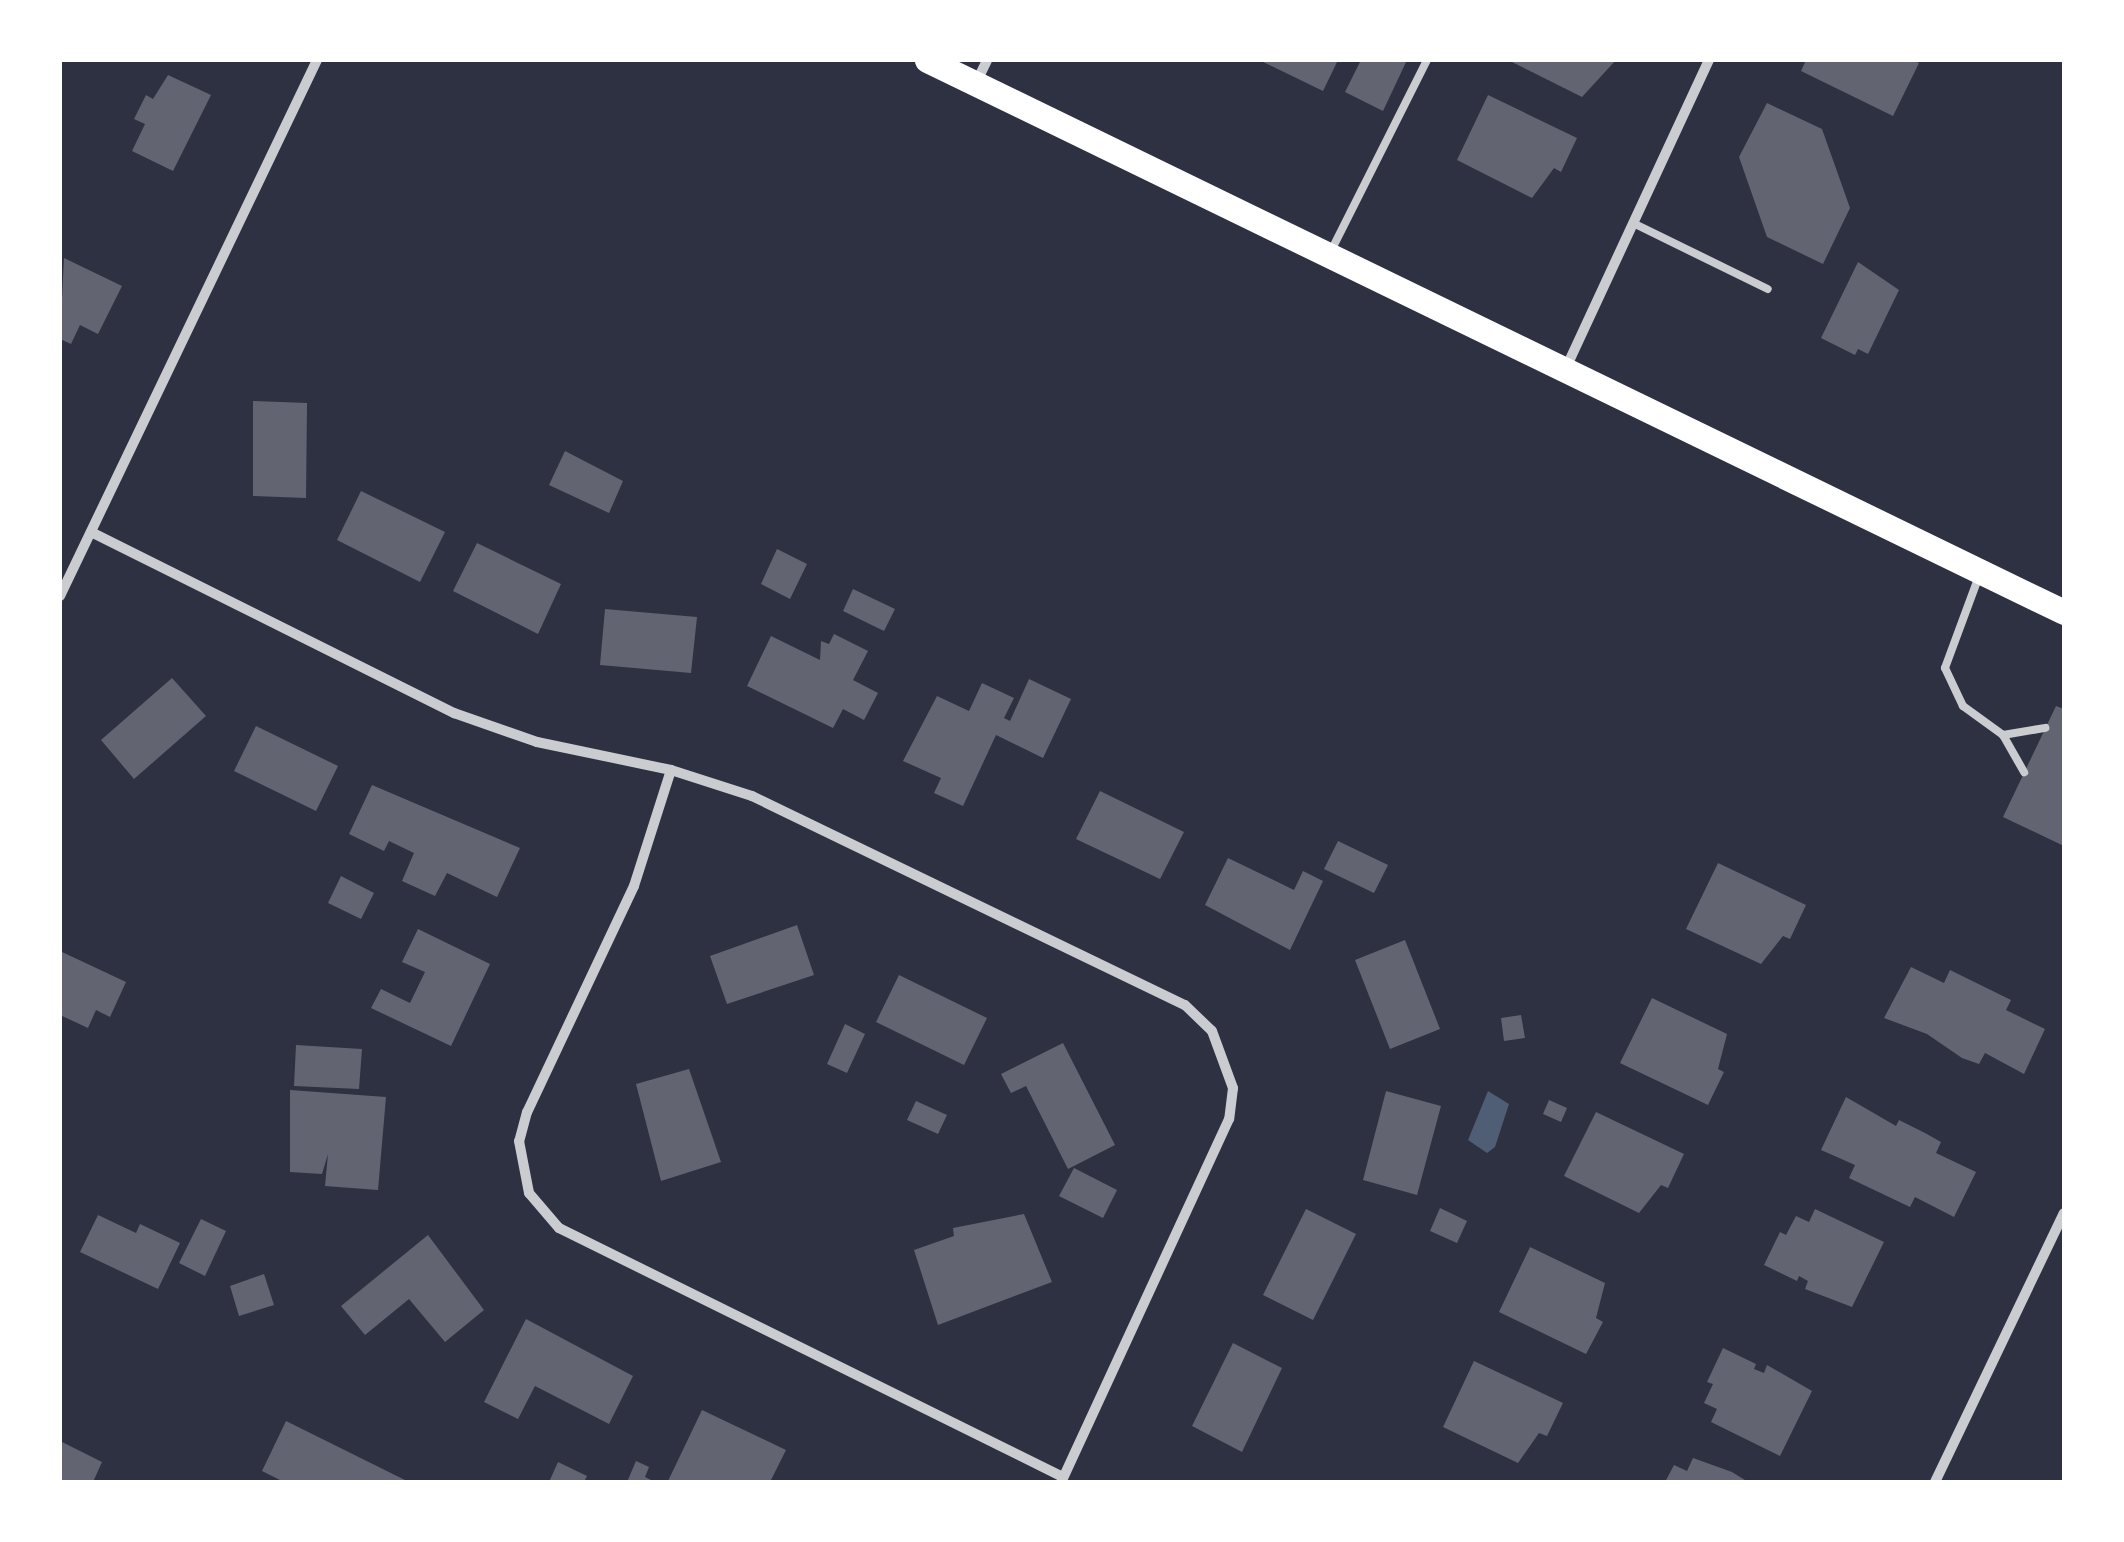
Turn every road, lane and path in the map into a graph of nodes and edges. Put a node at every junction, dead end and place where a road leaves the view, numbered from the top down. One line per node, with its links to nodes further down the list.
1 (317, 60): 11 (street)
2 (927, 60): 6 (main road)
3 (988, 60): 6 (street)
4 (1427, 60): 8 (lane)
5 (1709, 60): 7 (street)
6 (975, 84): 8 (main road)
7 (1632, 223): 9 (lane); 10 (street)
8 (1328, 256): 10 (main road)
9 (1768, 288)
10 (1565, 371): 12 (main road)
11 (91, 532): 13 (street); 17 (street)
12 (1981, 572): 14 (main road); 16 (lane)
13 (60, 596)
14 (2064, 612)
15 (2045, 728): 16 (lane)
16 (2004, 735): 18 (lane)
17 (671, 770): 20 (street); 20 (street)
18 (2024, 772)
19 (2064, 1213): 21 (street)
20 (1062, 1480)
21 (1935, 1482)

